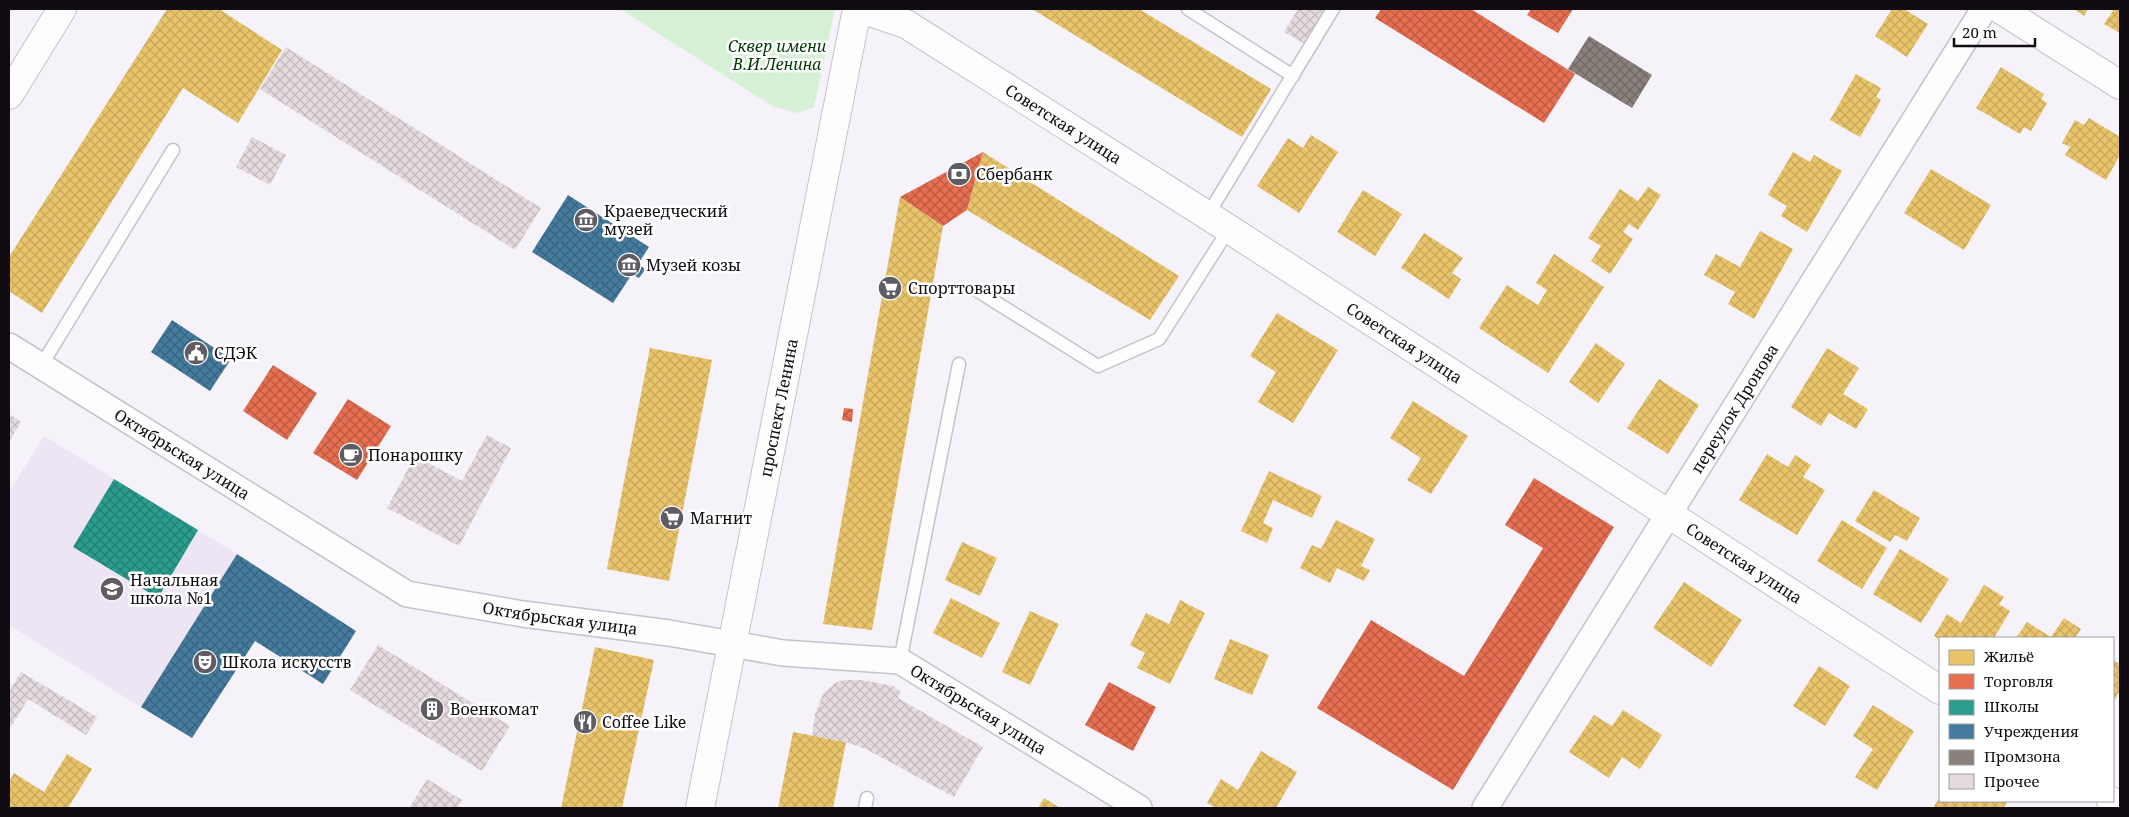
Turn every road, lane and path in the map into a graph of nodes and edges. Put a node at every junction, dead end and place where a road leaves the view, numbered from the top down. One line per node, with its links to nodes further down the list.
1 (62, 9): 10 (main road)
2 (857, 9): 18 (main road, проспект Ленина)
3 (861, 9): 12 (main road, Советская улица)
4 (1188, 9): 8 (lane)
5 (1334, 9): 8 (lane)
6 (1984, 9): 17 (street, переулок Дронова)
7 (2000, 9): 9 (main road)
8 (1292, 76): 12 (lane)
9 (2120, 85)
10 (9, 95)
11 (174, 150): 16 (lane)
12 (1218, 223): 13 (lane); 17 (main road, Советская улица)
13 (976, 290)
14 (9, 346): 16 (street, Октябрьская улица)
15 (960, 364): 19 (lane)
16 (41, 366): 18 (street, Октябрьская улица)
17 (1670, 515): 20 (main road, Советская улица); 23 (street, переулок Дронова)
18 (733, 644): 19 (street, Октябрьская улица); 21 (main road, проспект Ленина)
19 (900, 661): 22 (street, Октябрьская улица)
20 (1939, 689)
21 (700, 808)
22 (1139, 808)
23 (1485, 808)

